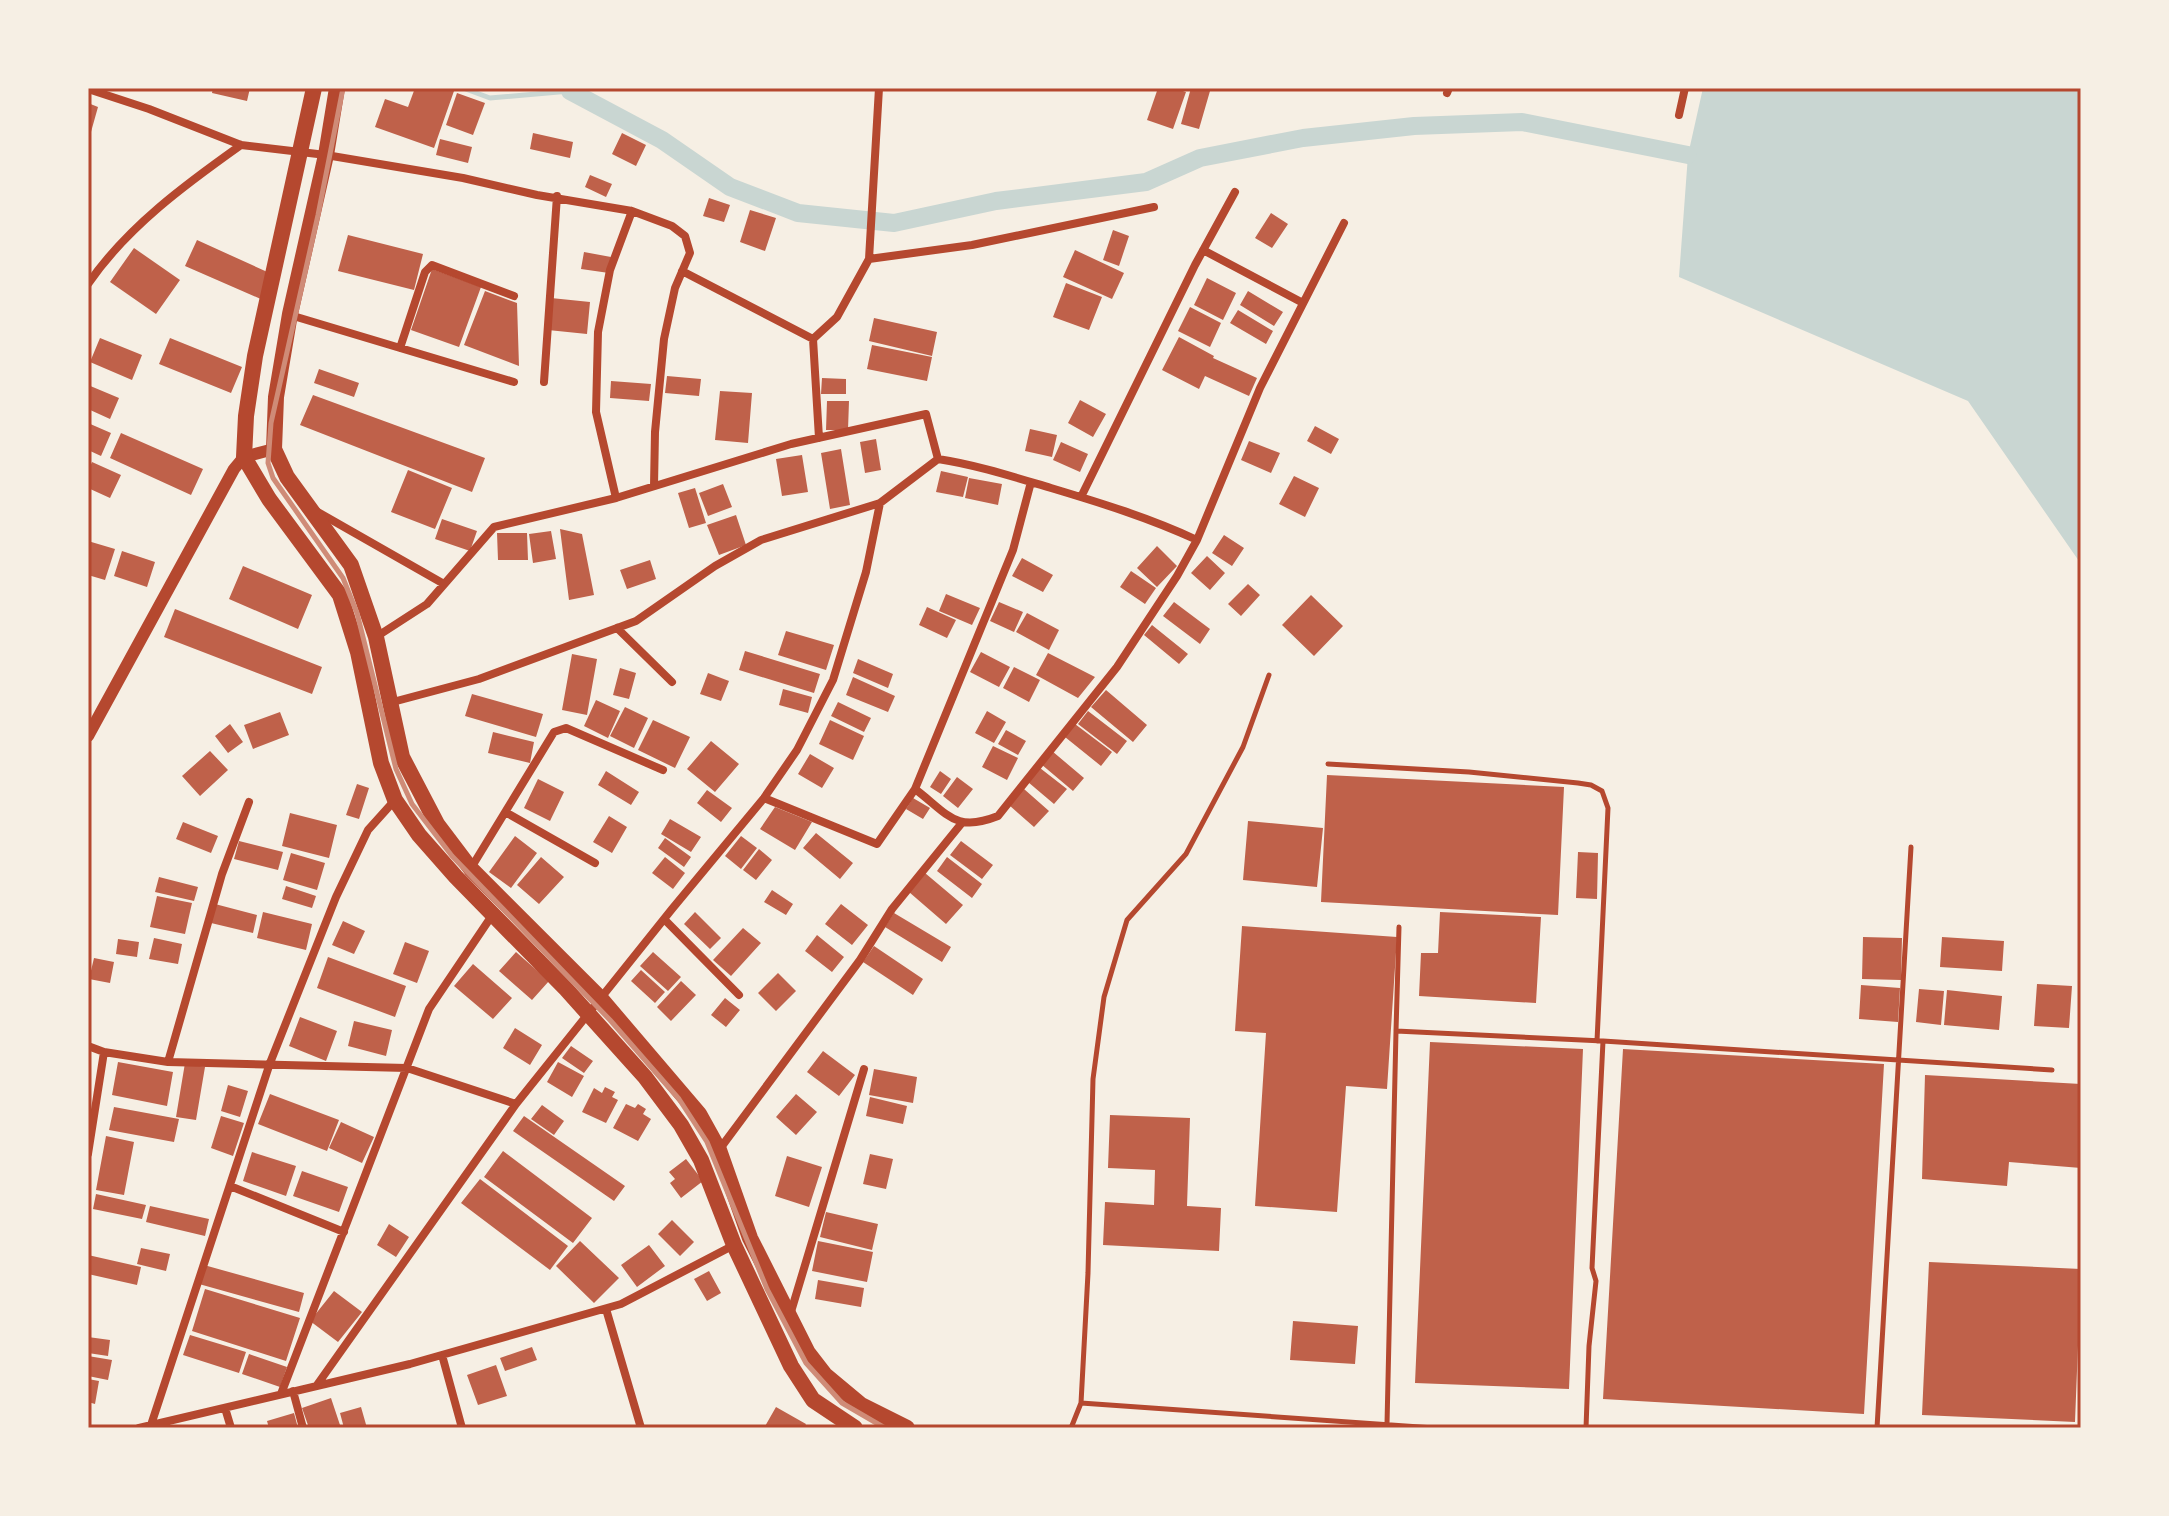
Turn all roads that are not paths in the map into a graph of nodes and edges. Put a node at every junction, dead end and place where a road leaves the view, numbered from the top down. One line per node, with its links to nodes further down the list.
1 (314, 88): 8 (highway)
2 (337, 88): 9 (highway)
3 (879, 88): 16 (street)
4 (1685, 88): 6 (street)
5 (88, 89): 7 (street)
6 (1679, 115)
7 (241, 145): 8 (street); 18 (street)
8 (302, 152): 9 (street); 28 (highway)
9 (326, 155): 11 (street); 21 (highway)
10 (1235, 192): 15 (street)
11 (557, 196): 13 (street); 25 (street)
12 (1154, 207): 16 (street)
13 (632, 211): 17 (street); 33 (street)
14 (1344, 223): 20 (street)
15 (1203, 250): 20 (street); 32 (street)
16 (870, 256): 22 (street)
17 (682, 271): 22 (street); 31 (street)
18 (88, 284)
19 (514, 296): 23 (street)
20 (1303, 303): 36 (street)
21 (290, 314): 23 (street); 27 (highway)
22 (813, 339): 26 (street)
23 (400, 348): 24 (street)
24 (514, 382)
25 (544, 382)
26 (819, 438): 29 (street); 31 (street)
27 (274, 449): 28 (street); 35 (highway)
28 (244, 457): 43 (street); 48 (highway)
29 (938, 459): 30 (street); 34 (street)
30 (1031, 482): 32 (street); 46 (street)
31 (654, 486): 33 (street)
32 (1081, 497): 36 (street)
33 (616, 498): 37 (street)
34 (880, 503): 38 (street); 47 (street)
35 (312, 509): 37 (street); 39 (highway)
36 (1197, 540): 51 (street)
37 (444, 584): 39 (street)
38 (617, 628): 41 (street); 42 (street)
39 (376, 637): 42 (highway)
40 (1269, 675): 84 (lane)
41 (672, 682)
42 (389, 704): 54 (highway)
43 (88, 736)
44 (1328, 764): 62 (lane)
45 (663, 770): 50 (street)
46 (915, 789): 47 (street); 51 (street)
47 (764, 798): 56 (street)
48 (395, 800): 55 (highway); 67 (street)
49 (249, 802): 66 (street)
50 (507, 813): 53 (street); 54 (street)
51 (961, 824): 72 (street)
52 (1911, 847): 65 (lane)
53 (595, 863)
54 (471, 869): 59 (highway)
55 (493, 913): 60 (highway); 68 (street)
56 (664, 919): 58 (street); 59 (street)
57 (1399, 927): 61 (lane)
58 (739, 995)
59 (601, 999): 60 (street); 72 (highway)
60 (588, 1014): 71 (street); 77 (highway)
61 (1396, 1031): 62 (lane); 86 (lane)
62 (1600, 1041): 65 (lane); 97 (lane)
63 (88, 1046): 64 (street)
64 (104, 1052): 66 (street); 73 (street)
65 (1898, 1060): 70 (lane); 98 (lane)
66 (168, 1062): 67 (street)
67 (270, 1063): 68 (street); 74 (street)
68 (407, 1068): 71 (street); 75 (street)
69 (864, 1069): 79 (street)
70 (2052, 1070)
71 (516, 1104): 81 (street)
72 (719, 1150): 76 (highway)
73 (88, 1154)
74 (230, 1186): 75 (street); 87 (street)
75 (344, 1232): 83 (street)
76 (750, 1238): 77 (street); 79 (highway)
77 (734, 1245): 78 (street); 93 (highway)
78 (606, 1309): 80 (street); 92 (street)
79 (790, 1316): 94 (highway)
80 (442, 1355): 81 (street); 91 (street)
81 (317, 1385): 82 (street)
82 (293, 1391): 83 (street); 90 (street)
83 (281, 1394): 85 (street)
84 (1081, 1403): 86 (lane); 95 (lane)
85 (225, 1408): 87 (street); 89 (street)
86 (1387, 1424): 96 (lane)
87 (151, 1425): 88 (street)
88 (139, 1428)
89 (231, 1428)
90 (303, 1428)
91 (462, 1428)
92 (641, 1428)
93 (855, 1428)
94 (907, 1428)
95 (1071, 1428)
96 (1434, 1428)
97 (1586, 1428)
98 (1877, 1428)

